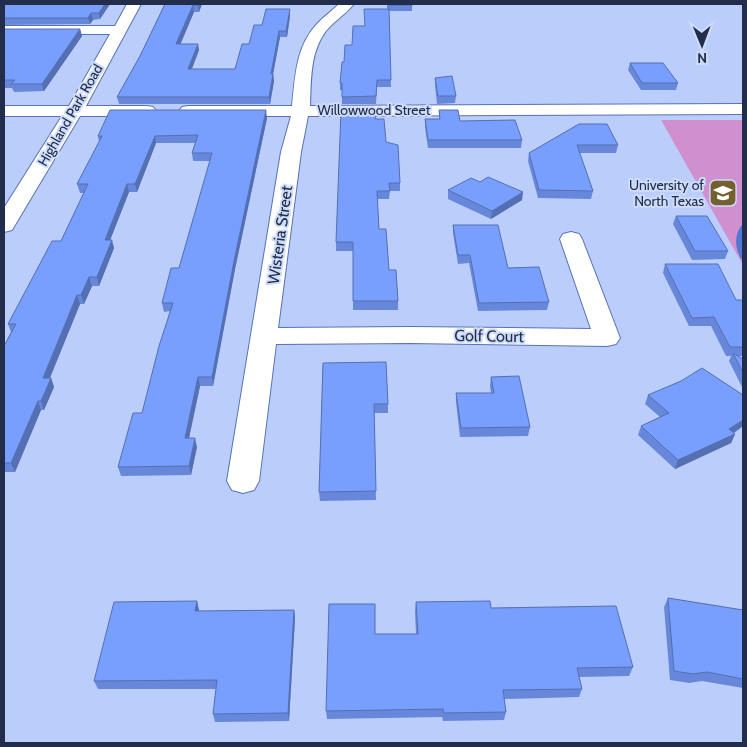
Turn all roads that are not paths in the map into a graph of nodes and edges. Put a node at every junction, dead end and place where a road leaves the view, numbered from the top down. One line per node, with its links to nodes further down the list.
1 (134, 4): 4 (street, Highland Park Road)
2 (346, 4): 6 (street, Wisteria Street)
3 (4, 30): 4 (street)
4 (119, 30): 8 (street, Highland Park Road)
5 (743, 109): 6 (street, Willowwood Street)
6 (301, 110): 8 (street, Willowwood Street); 11 (street, Wisteria Street)
7 (4, 111): 8 (street, Willowwood Street)
8 (74, 112): 9 (street, Highland Park Road)
9 (4, 225)
10 (571, 239): 11 (street, Golf Court)
11 (266, 336): 12 (street, Wisteria Street)
12 (243, 481)

